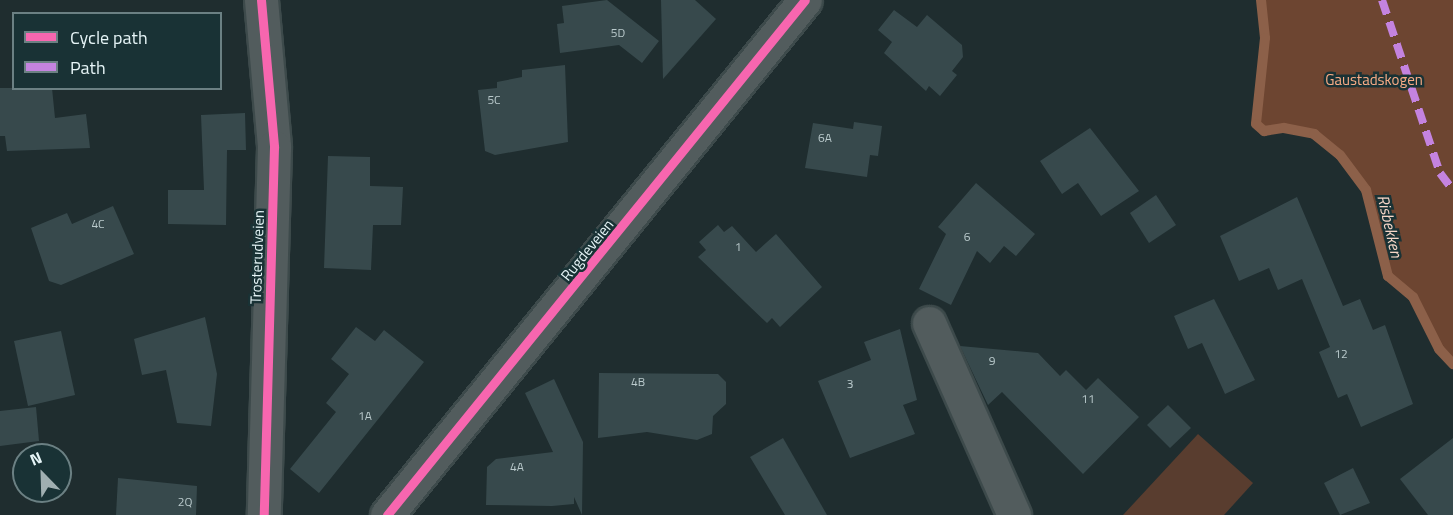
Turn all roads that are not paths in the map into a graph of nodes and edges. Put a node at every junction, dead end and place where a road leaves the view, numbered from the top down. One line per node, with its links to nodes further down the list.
1 (261, 0): 4 (street, Trosterudveien)
2 (806, 0): 5 (street, Rugdeveien)
3 (929, 323): 6 (street)
4 (264, 515)
5 (387, 515)
6 (1014, 515)

